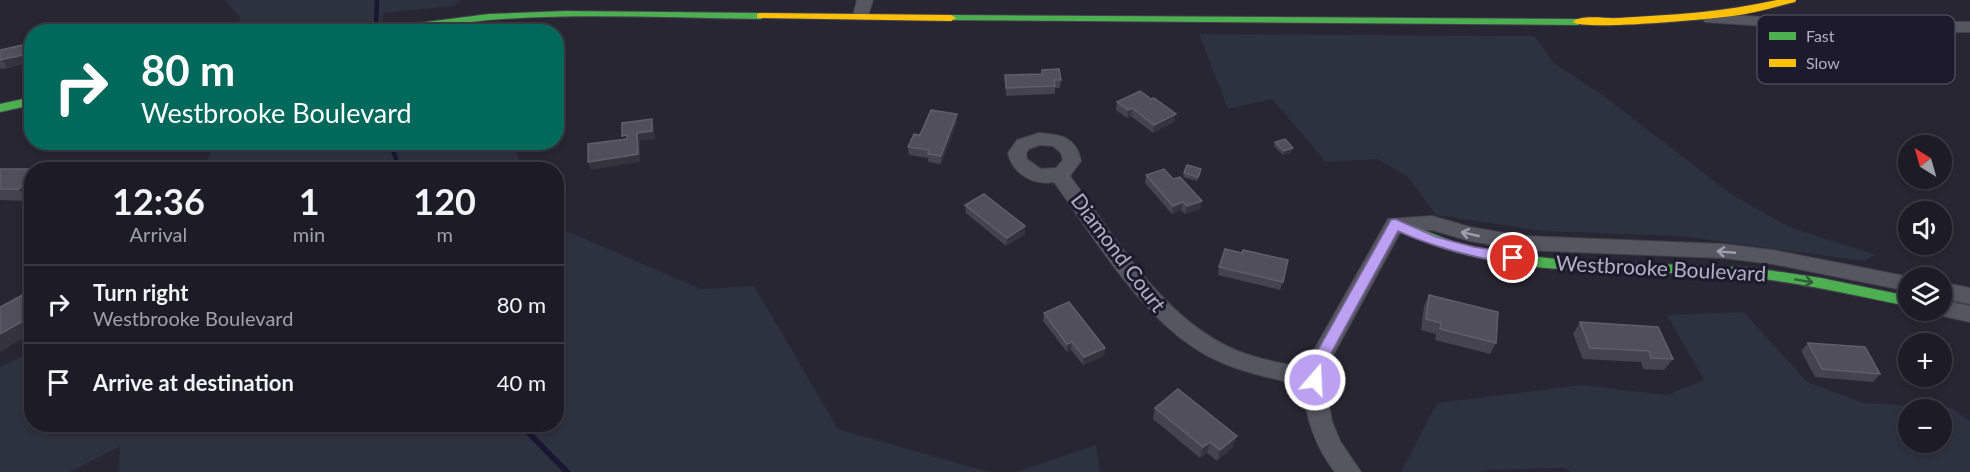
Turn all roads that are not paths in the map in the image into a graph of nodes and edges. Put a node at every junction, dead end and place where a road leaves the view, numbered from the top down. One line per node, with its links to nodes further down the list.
1 (865, 0): 3 (street)
2 (1791, 0): 4 (main road)
3 (861, 16): 4 (main road); 6 (main road)
4 (1690, 18): 5 (street)
5 (1757, 22)
6 (430, 24)
7 (24, 103): 8 (main road)
8 (0, 108)
9 (1058, 174): 17 (street, Diamond Court)
10 (1395, 224): 11 (street, Westbrooke Boulevard, one-way to 10); 14 (main road, Westbrooke Boulevard, one-way to 14); 17 (street)
11 (1898, 282)
12 (1952, 292): 13 (street)
13 (1970, 296)
14 (1898, 299)
15 (1952, 310): 16 (street)
16 (1970, 314)
17 (1315, 380): 18 (street)
18 (1349, 472)

